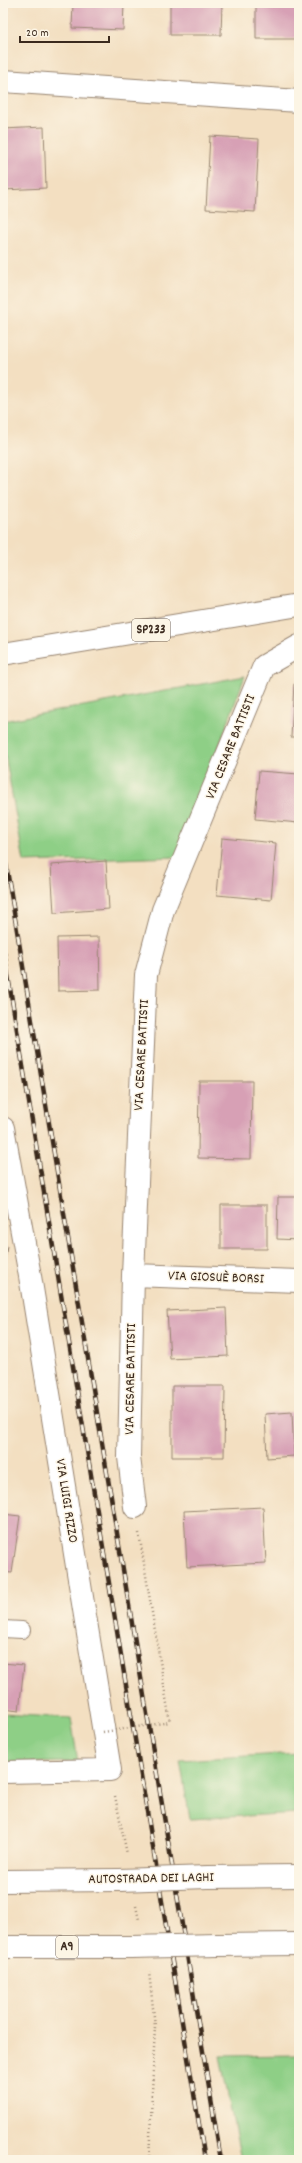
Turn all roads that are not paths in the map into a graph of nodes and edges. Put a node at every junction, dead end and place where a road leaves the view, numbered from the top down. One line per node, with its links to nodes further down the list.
1 (3, 81): 2 (main road)
2 (299, 101)
3 (299, 605): 5 (main road, SP233)
4 (299, 646): 7 (main road, VIA CESARE BATTISTI)
5 (3, 654)
6 (3, 1128): 12 (main road, VIA LUIGI RIZZO)
7 (132, 1275): 8 (main road, VIA GIOSUÈ BORSI); 9 (main road, VIA CESARE BATTISTI)
8 (299, 1281)
9 (135, 1507)
10 (3, 1629): 11 (lane)
11 (22, 1630)
12 (3, 1772)
13 (299, 1876): 14 (main road, AUTOSTRADA DEI LAGHI, bridge)
14 (3, 1881)
15 (299, 1944): 16 (main road, A9, bridge)
16 (3, 1948)

